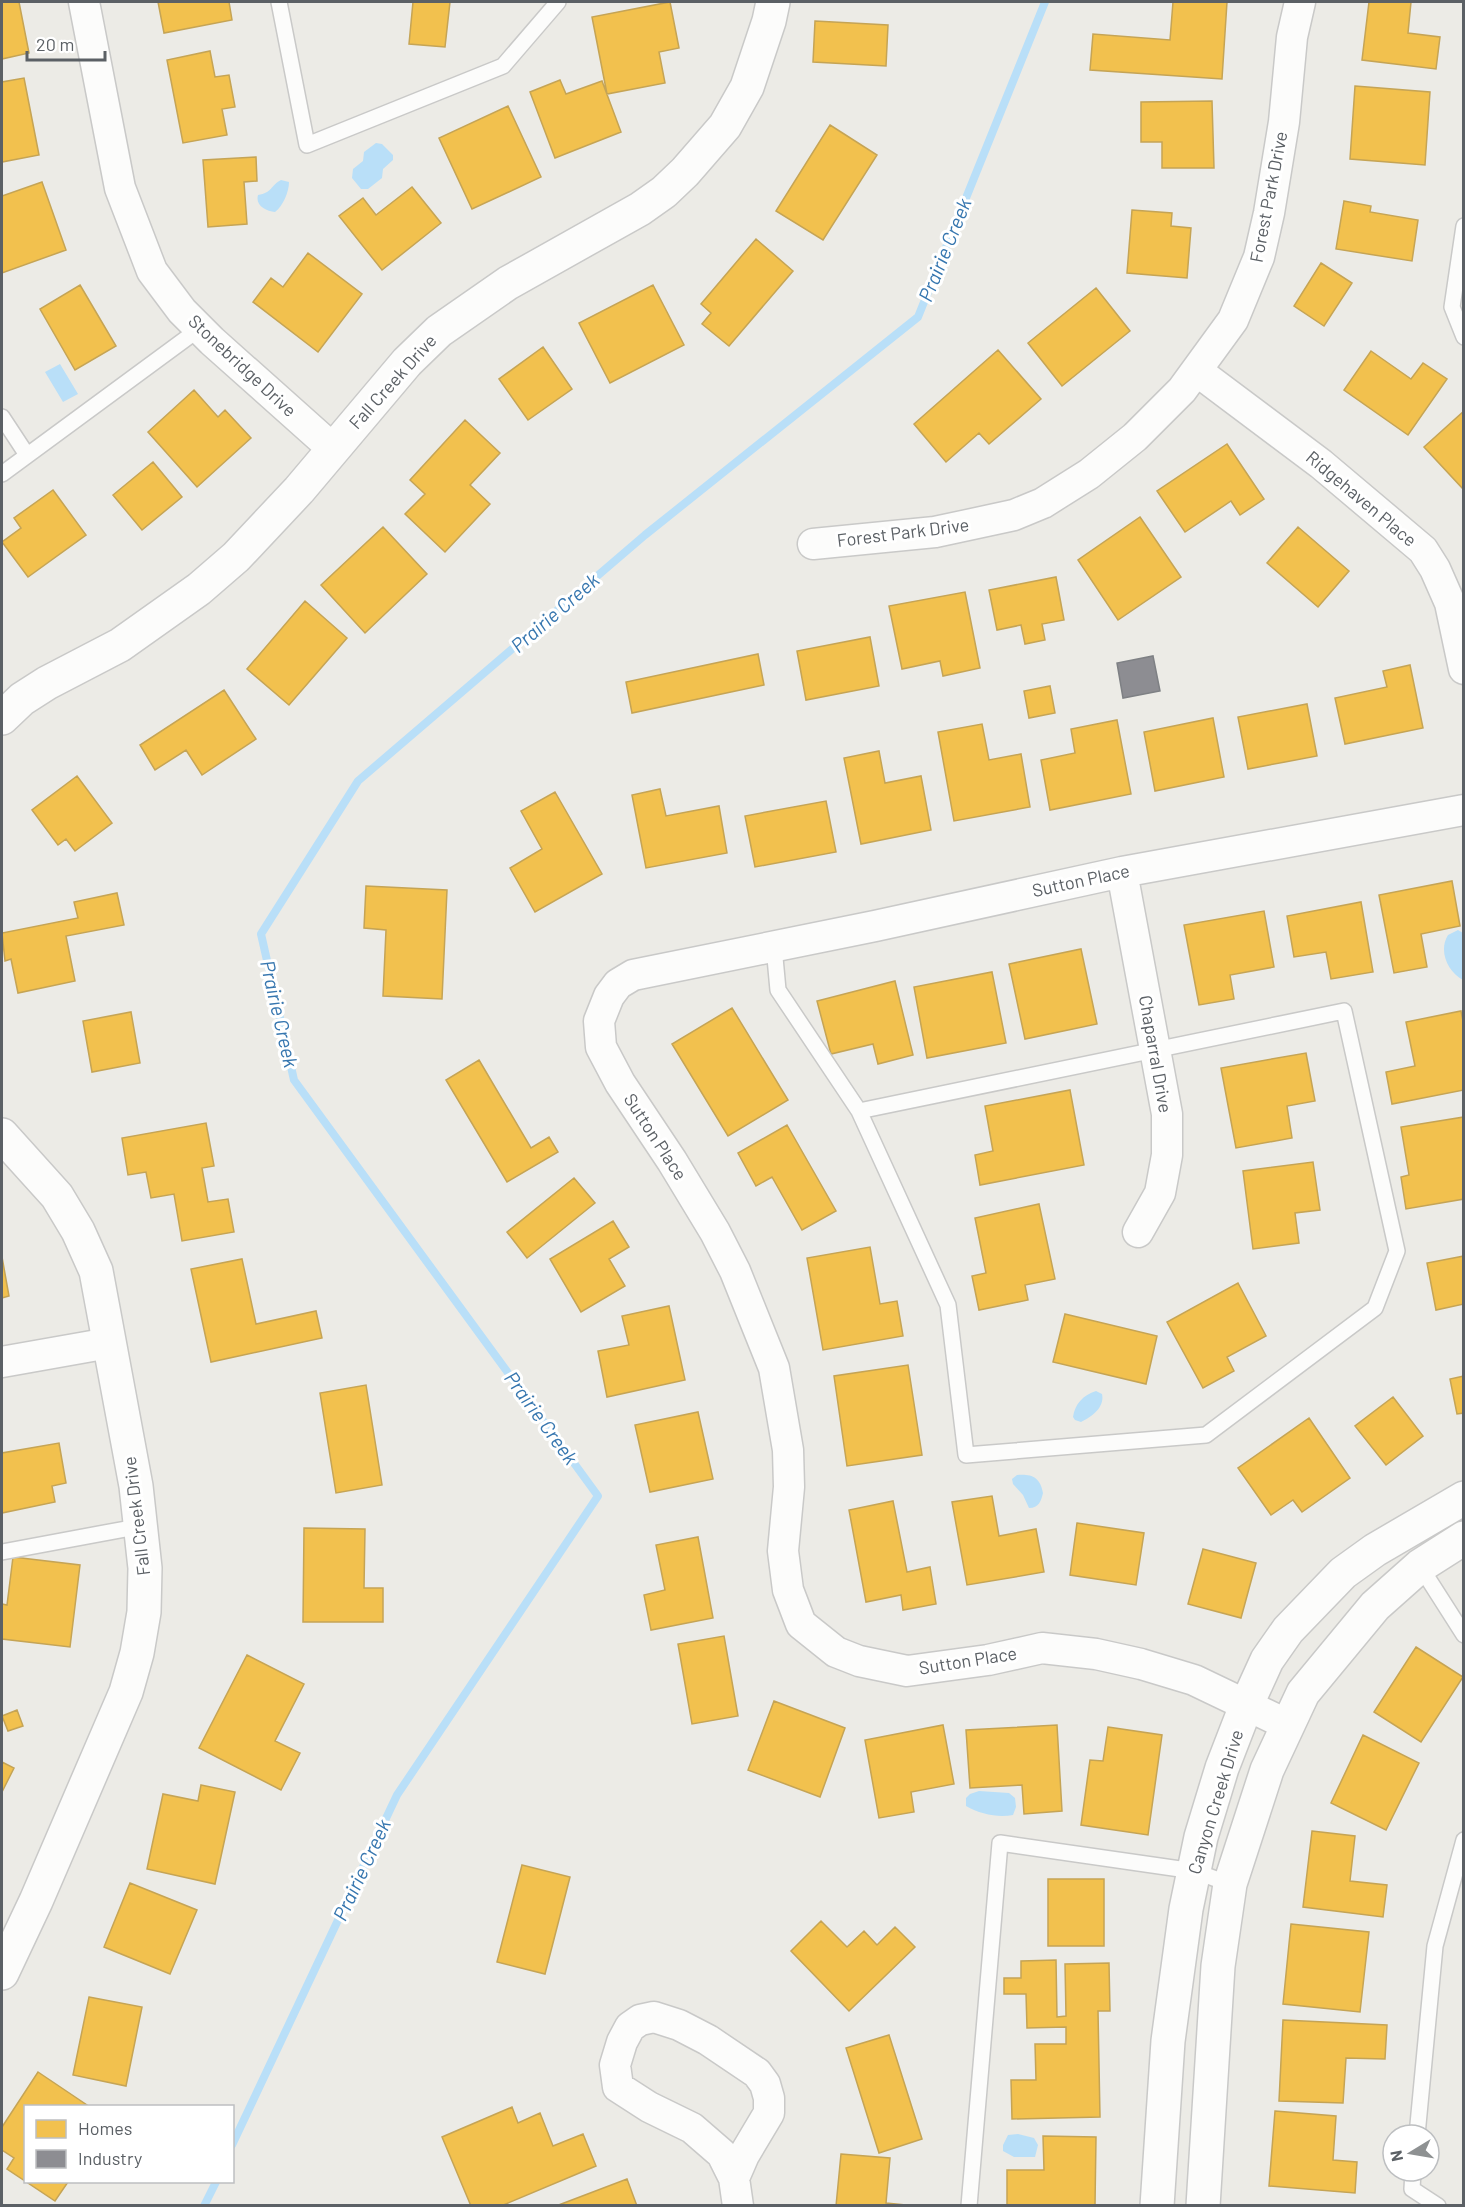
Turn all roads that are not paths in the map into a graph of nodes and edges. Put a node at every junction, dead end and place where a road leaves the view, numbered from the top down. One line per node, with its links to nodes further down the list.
1 (84, 2): 7 (street, Stonebridge Drive)
2 (279, 2): 3 (lane)
3 (558, 2)
4 (773, 2): 11 (street, Fall Creek Drive)
5 (1300, 2): 9 (street, Forest Park Drive)
6 (1464, 226): 8 (lane)
7 (199, 329): 11 (street, Stonebridge Drive); 12 (lane)
8 (1464, 337)
9 (1197, 370): 14 (street, Forest Park Drive); 15 (street, Ridgehaven Place)
10 (2, 417): 12 (lane)
11 (332, 448): 16 (street, Fall Creek Drive)
12 (27, 455): 13 (lane)
13 (2, 474)
14 (813, 544)
15 (1464, 669)
16 (2, 718)
17 (1464, 810): 18 (street, Sutton Place)
18 (1122, 872): 19 (street, Sutton Place); 20 (street, Chaparral Drive)
19 (774, 947): 21 (lane); 32 (street, Sutton Place)
20 (1155, 1051): 21 (lane); 21 (lane); 23 (street, Chaparral Drive)
21 (860, 1111)
22 (2, 1136): 24 (street, Fall Creek Drive)
23 (1138, 1232)
24 (109, 1342): 25 (street); 27 (street, Fall Creek Drive)
25 (2, 1362)
26 (1464, 1498): 32 (street, Canyon Creek Drive)
27 (142, 1526): 29 (lane); 37 (street, Fall Creek Drive)
28 (1464, 1538): 30 (street, Canyon Creek Drive)
29 (2, 1552)
30 (1420, 1566): 31 (lane); 33 (street, Canyon Creek Drive)
31 (1464, 1635)
32 (1246, 1706): 33 (street, Sutton Place); 35 (street, Canyon Creek Drive)
33 (1288, 1725): 36 (street, Canyon Creek Drive)
34 (1464, 1840): 38 (lane)
35 (1194, 1871): 36 (lane); 41 (lane); 42 (street, Canyon Creek Drive)
36 (1230, 1884): 43 (street, Canyon Creek Drive)
37 (2, 1973)
38 (1418, 2123)
39 (1412, 2183): 44 (lane)
40 (736, 2192): 40 (street)
41 (969, 2205)
42 (1157, 2205)
43 (1203, 2205)
44 (1438, 2205)

